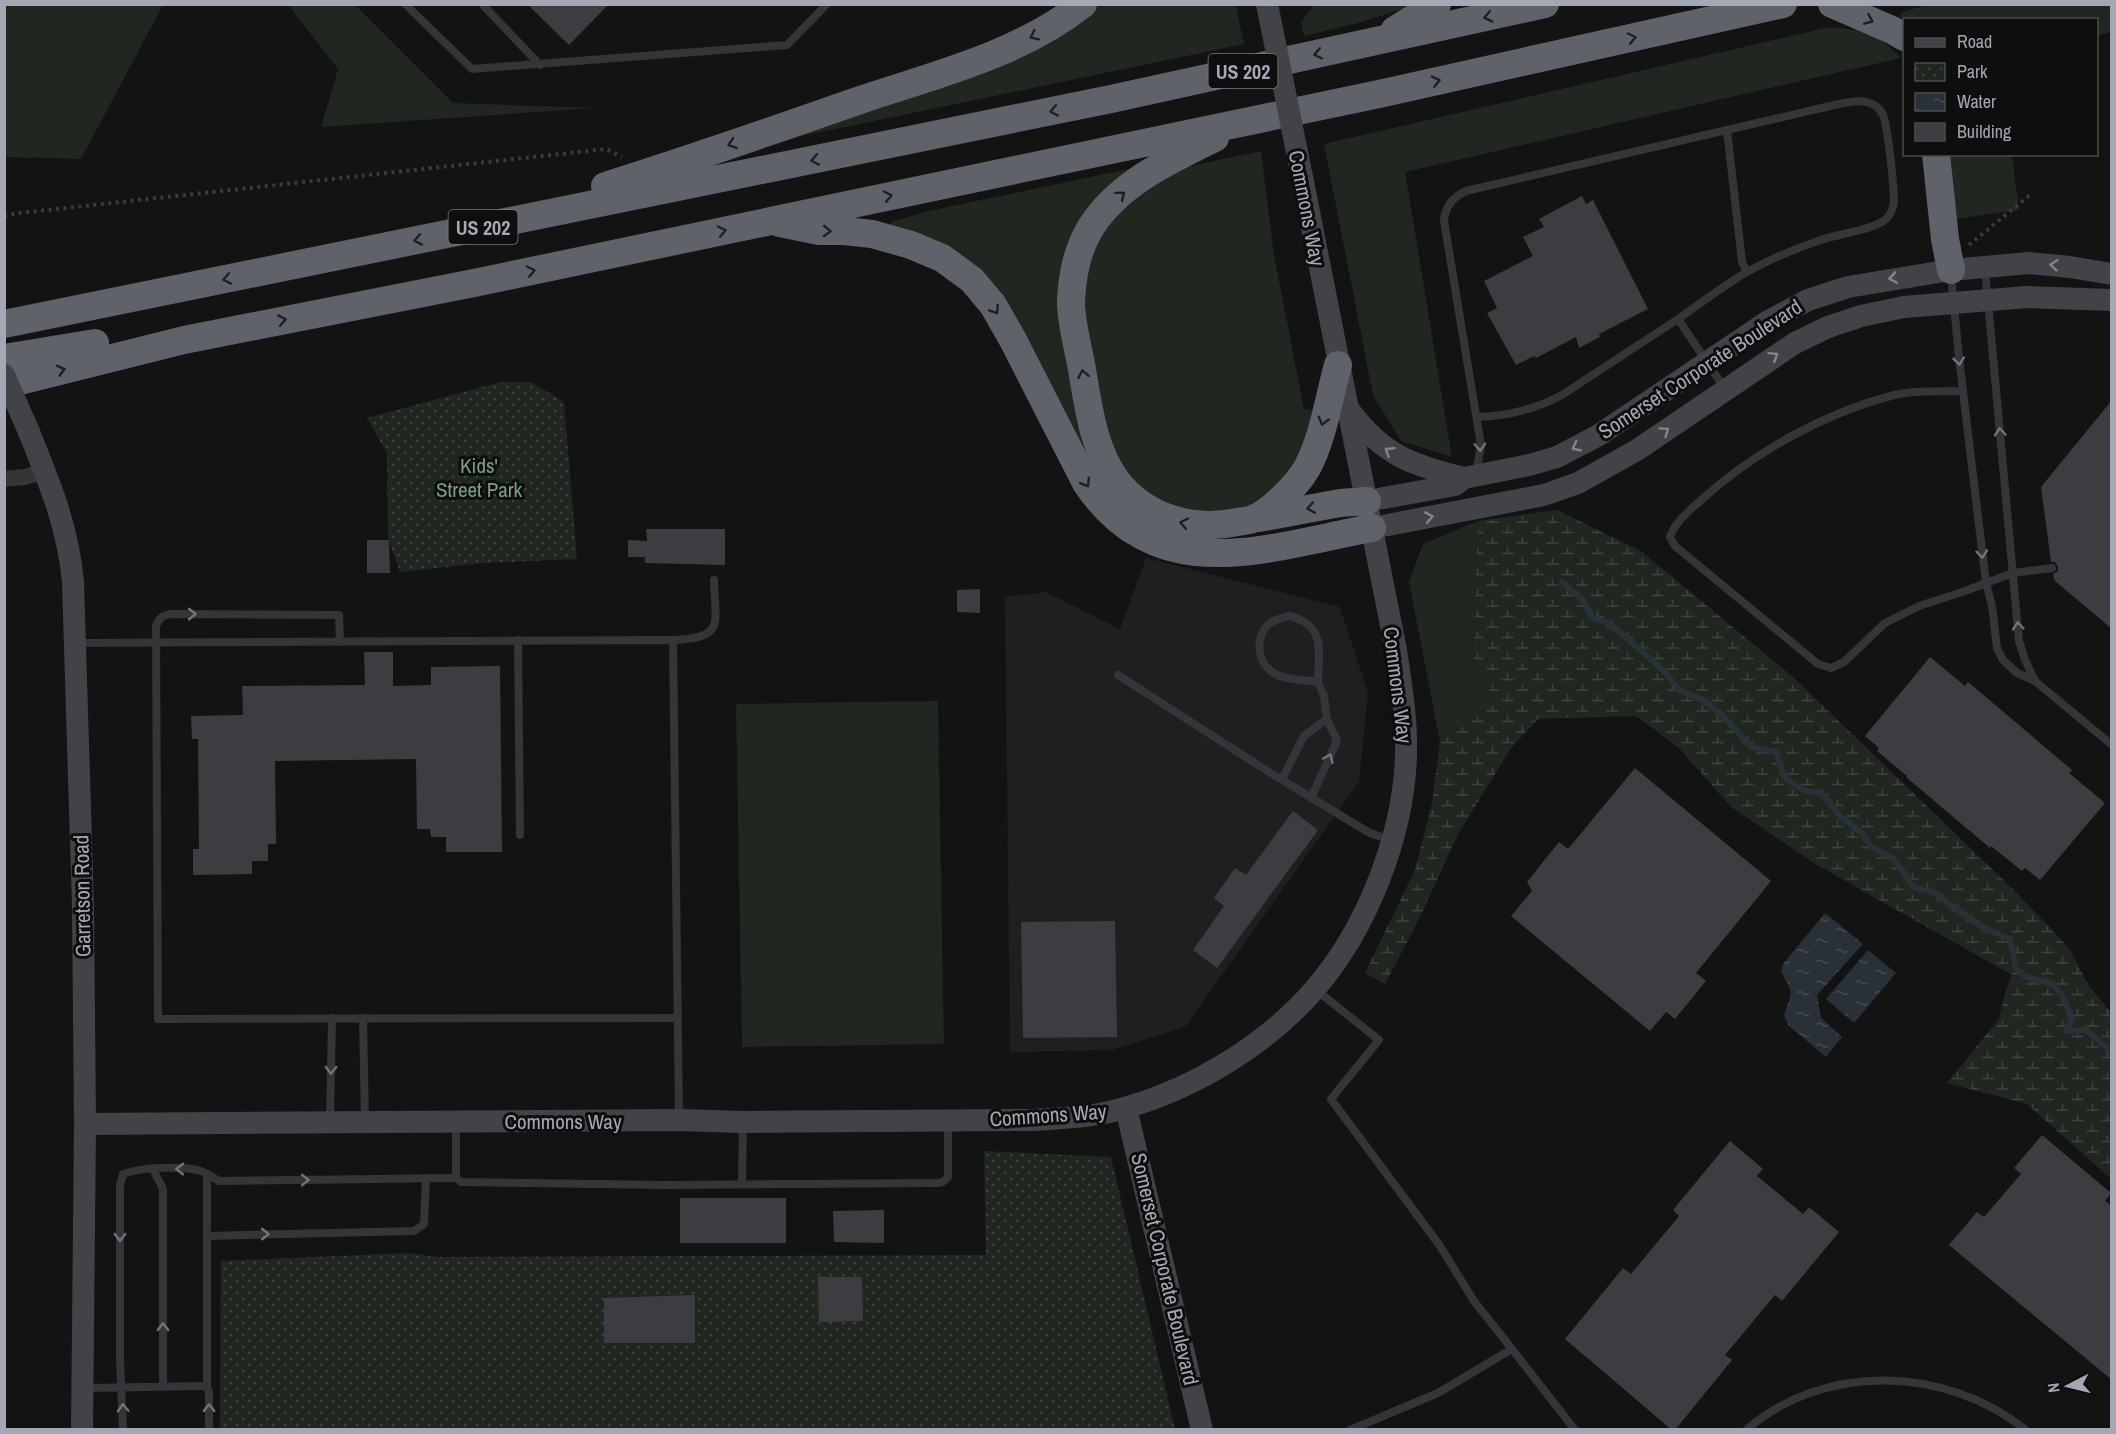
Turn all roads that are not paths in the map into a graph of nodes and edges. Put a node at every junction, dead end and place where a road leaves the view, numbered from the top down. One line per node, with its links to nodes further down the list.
1 (405, 4): 12 (lane)
2 (482, 4): 12 (lane)
3 (827, 4): 12 (lane)
4 (1083, 4): 17 (highway, one-way to 17)
5 (1267, 4): 30 (street, Commons Way, bridge)
6 (1437, 4): 11 (highway)
7 (1545, 4): 11 (highway, US 202, one-way to 11)
8 (1783, 4): 13 (highway, US 202, one-way to 8)
9 (1832, 4): 10 (highway, one-way to 10)
10 (1903, 37)
11 (1376, 42): 17 (highway, US 202, one-way to 17)
12 (540, 65)
13 (1254, 120): 16 (highway, US 202, one-way to 13); 41 (highway, one-way to 13)
14 (1727, 130): 20 (lane); 20 (lane); 36 (lane)
15 (1936, 156): 18 (highway)
16 (769, 221): 27 (highway, US 202, one-way to 16); 40 (highway, one-way to 40)
17 (499, 224): 26 (highway, US 202, one-way to 26)
18 (1958, 259): 19 (street, Somerset Corporate Boulevard); 24 (lane); 29 (street, Somerset Corporate Boulevard, one-way to 29)
19 (1984, 267): 21 (street, Somerset Corporate Boulevard, one-way to 19); 22 (lane)
20 (1747, 272): 25 (lane)
21 (2112, 274)
22 (1988, 300): 23 (street, Somerset Corporate Boulevard); 24 (street, Somerset Corporate Boulevard); 43 (lane, one-way to 22)
23 (2112, 300)
24 (1954, 302): 33 (street, Somerset Corporate Boulevard, one-way to 24); 34 (lane, one-way to 34)
25 (1678, 319): 29 (lane); 36 (lane)
26 (4, 324)
27 (184, 340): 28 (highway, US 202); 32 (highway, one-way to 27)
28 (4, 358)
29 (1707, 361): 33 (lane); 38 (street, Somerset Corporate Boulevard, one-way to 38)
30 (1338, 364): 35 (street, Commons Way); 41 (highway, one-way to 41)
31 (4, 375): 37 (street, Garretson Road, bridge)
32 (4, 385)
33 (1726, 389): 40 (street, Somerset Corporate Boulevard, one-way to 33)
34 (1963, 391): 45 (lane, one-way to 45); 45 (lane)
35 (1346, 406): 38 (street, one-way to 35); 40 (street, Commons Way)
36 (1477, 417): 38 (lane, one-way to 38)
37 (45, 471): 39 (street); 50 (street, Garretson Road)
38 (1469, 477): 40 (street, Somerset Corporate Boulevard)
39 (4, 479)
40 (1369, 514): 41 (highway, one-way to 41); 59 (street, Commons Way)
41 (1256, 518)
42 (2052, 568): 43 (lane)
43 (2013, 573): 45 (lane); 52 (lane, one-way to 43)
44 (714, 580): 47 (lane)
45 (1986, 584): 52 (lane)
46 (518, 640): 47 (lane); 49 (lane); 58 (lane)
47 (673, 640): 63 (lane)
48 (156, 642): 49 (lane); 49 (lane, one-way to 49); 50 (lane); 61 (lane)
49 (340, 642)
50 (74, 643): 71 (street, Garretson Road)
51 (1118, 675): 56 (lane)
52 (2036, 681): 55 (lane)
53 (1318, 682): 53 (lane); 54 (lane)
54 (1327, 719): 56 (lane); 57 (lane, one-way to 54)
55 (2112, 745)
56 (1282, 779): 57 (lane)
57 (1311, 798): 59 (lane)
58 (520, 835)
59 (1393, 841): 60 (street, Commons Way)
60 (1315, 989): 64 (street, Commons Way); 78 (lane)
61 (332, 1018): 62 (lane); 70 (lane, one-way to 70)
62 (363, 1018): 63 (lane); 67 (lane)
63 (678, 1018): 65 (lane)
64 (1126, 1108): 66 (street, Commons Way); 86 (street, Somerset Corporate Boulevard)
65 (679, 1120): 68 (street, Commons Way); 69 (street, Commons Way)
66 (948, 1121): 69 (street, Commons Way); 76 (lane)
67 (365, 1122): 68 (street, Commons Way); 70 (street, Commons Way)
68 (456, 1122): 75 (lane)
69 (743, 1122): 76 (lane)
70 (330, 1123): 71 (street, Commons Way)
71 (85, 1124): 82 (street, Garretson Road)
72 (153, 1170): 73 (lane, one-way to 72); 79 (lane, one-way to 72); 81 (lane, one-way to 81)
73 (207, 1174): 74 (lane, one-way to 74); 77 (lane)
74 (426, 1178): 75 (lane); 77 (lane, one-way to 74)
75 (456, 1178): 76 (lane)
76 (742, 1184)
77 (207, 1236): 80 (lane)
78 (1512, 1348): 87 (lane); 88 (lane)
79 (163, 1386): 80 (lane); 81 (lane)
80 (207, 1386): 85 (lane, one-way to 80)
81 (122, 1387): 82 (lane); 84 (lane, one-way to 81)
82 (82, 1388): 83 (street, Garretson Road)
83 (82, 1430)
84 (123, 1430)
85 (209, 1430)
86 (1202, 1430)
87 (1350, 1430)
88 (1575, 1430)
89 (1746, 1430): 90 (lane)
90 (2025, 1430)

